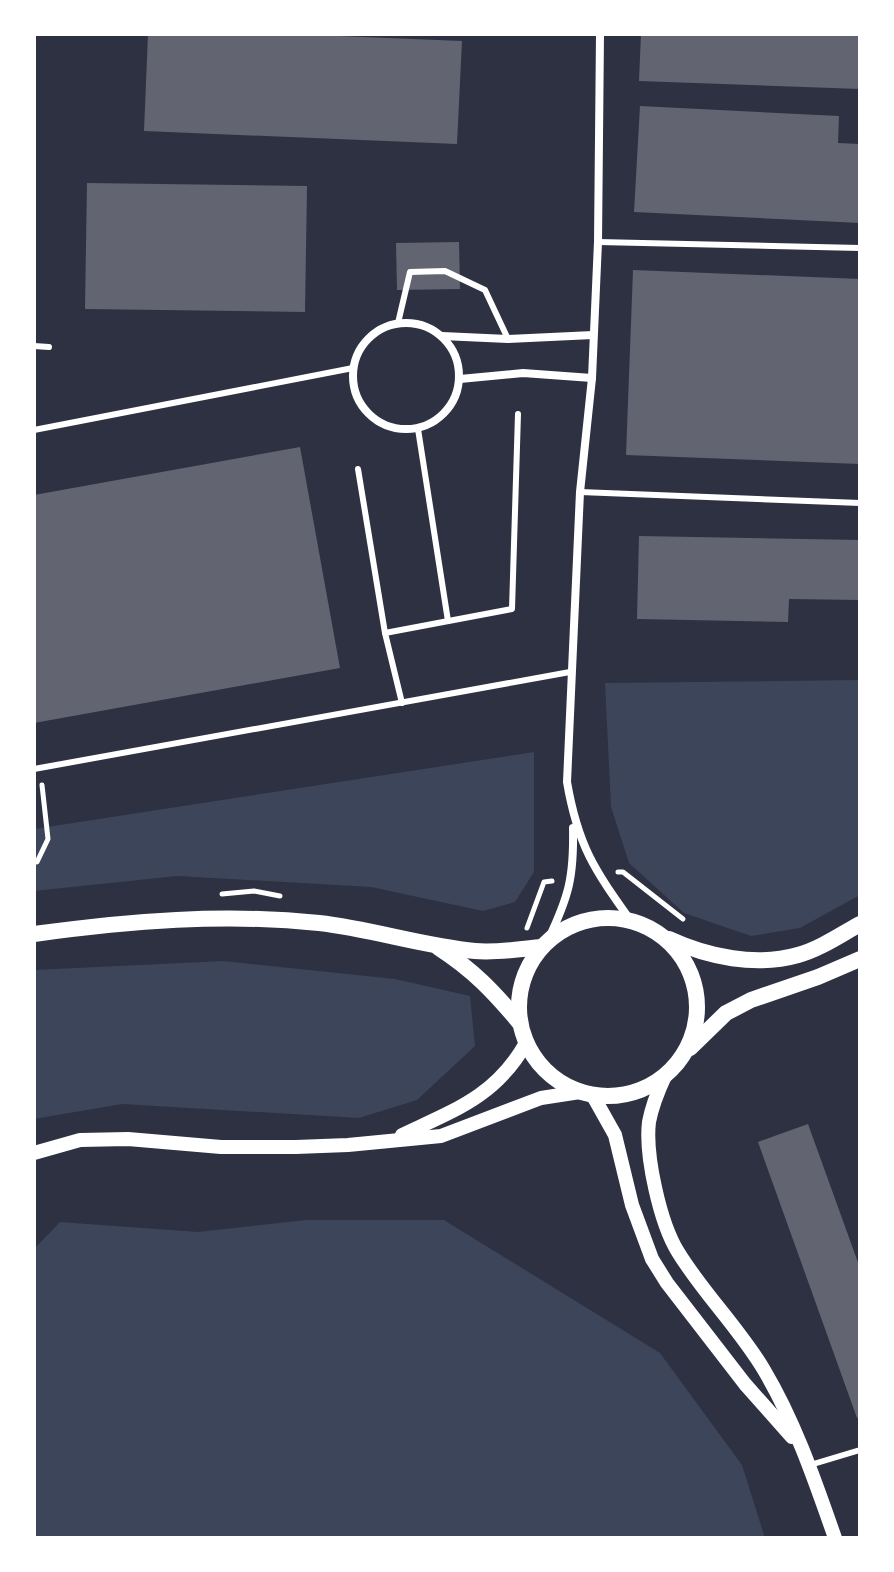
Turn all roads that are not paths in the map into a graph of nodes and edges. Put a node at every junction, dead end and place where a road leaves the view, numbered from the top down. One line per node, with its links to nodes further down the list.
1 (600, 34): 2 (street)
2 (598, 242): 3 (lane); 5 (street)
3 (860, 248)
4 (398, 323): 6 (street); 7 (lane); 10 (street)
5 (593, 335): 7 (street); 11 (street)
6 (442, 336): 7 (street); 12 (street)
7 (508, 339)
8 (34, 346): 9 (lane)
9 (49, 347)
10 (353, 368): 14 (street); 15 (lane)
11 (592, 378): 12 (street); 17 (street)
12 (460, 379): 14 (street)
13 (518, 414): 19 (lane)
14 (418, 429): 19 (lane)
15 (34, 430)
16 (358, 469): 20 (lane)
17 (580, 492): 18 (lane); 21 (street)
18 (860, 503)
19 (448, 621): 20 (lane)
20 (385, 633): 22 (lane)
21 (570, 672): 22 (lane); 24 (street)
22 (402, 703): 23 (lane)
23 (37, 769)
24 (573, 819): 25 (street); 29 (street)
25 (631, 921): 27 (main road); 29 (main road)
26 (860, 924): 27 (main road)
27 (657, 933): 34 (main road)
28 (34, 934): 30 (main road)
29 (545, 944): 30 (main road); 32 (main road)
30 (434, 945): 32 (main road)
31 (860, 959): 34 (main road)
32 (519, 1022): 33 (main road)
33 (526, 1043): 36 (main road); 37 (street)
34 (683, 1055): 35 (main road)
35 (665, 1076): 36 (main road); 39 (street)
36 (586, 1093): 37 (street); 39 (street)
37 (391, 1140): 38 (street)
38 (34, 1153)
39 (803, 1449): 41 (street)
40 (860, 1450): 41 (lane)
41 (809, 1465): 42 (street)
42 (835, 1538)

